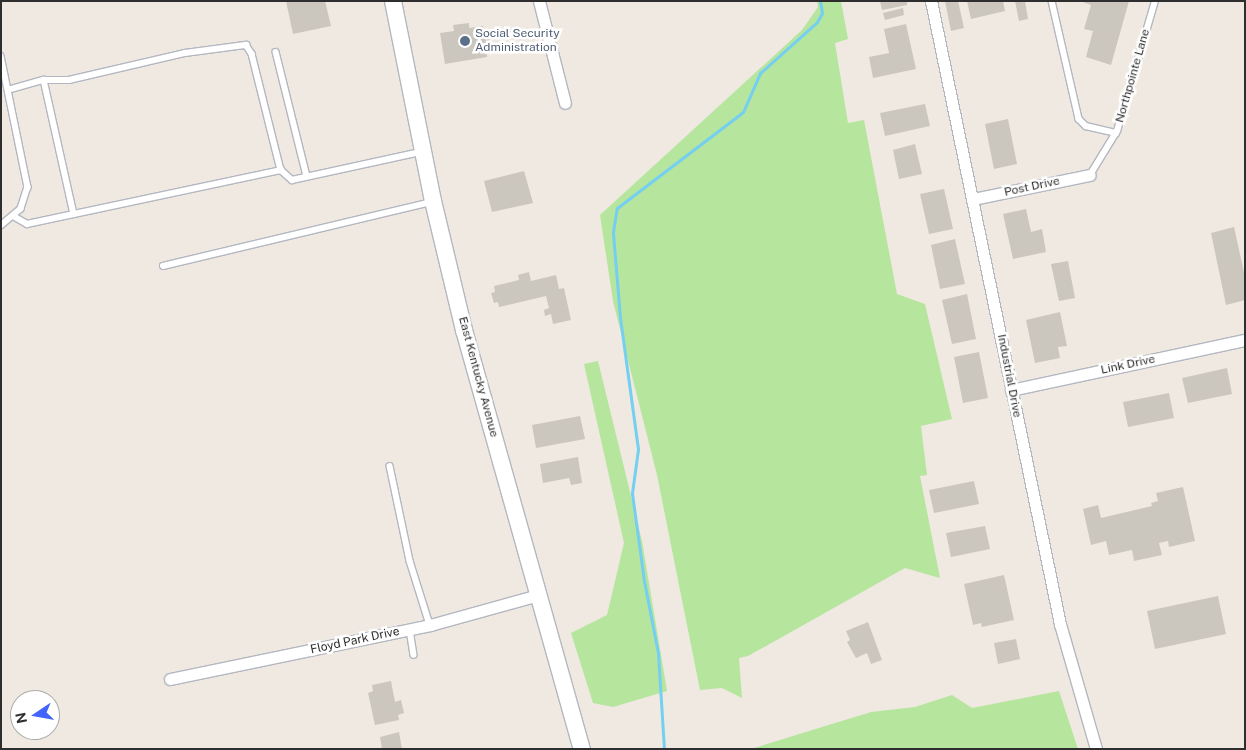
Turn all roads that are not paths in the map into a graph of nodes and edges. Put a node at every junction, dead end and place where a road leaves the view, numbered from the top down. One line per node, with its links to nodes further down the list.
1 (393, 1): 12 (street, East Kentucky Avenue)
2 (539, 1): 10 (street)
3 (931, 1): 16 (street, Industrial Drive)
4 (1052, 1): 11 (lane)
5 (1155, 1): 11 (lane, Northpointe Lane)
6 (276, 52): 15 (lane)
7 (1, 56): 9 (lane)
8 (44, 80): 9 (lane); 13 (lane); 18 (lane)
9 (8, 90): 19 (lane)
10 (565, 103)
11 (1116, 133): 14 (lane, Northpointe Lane)
12 (422, 151): 15 (lane); 17 (street, East Kentucky Avenue)
13 (281, 170): 15 (lane); 18 (lane)
14 (1090, 174): 16 (street, Post Drive)
15 (306, 176)
16 (973, 199): 23 (street, Industrial Drive)
17 (433, 201): 21 (lane); 25 (street, East Kentucky Avenue)
18 (74, 214): 19 (lane)
19 (15, 217): 20 (lane)
20 (1, 226)
21 (163, 266)
22 (1245, 340): 23 (street, Link Drive)
23 (1011, 390): 31 (street, Industrial Drive)
24 (390, 466): 26 (lane)
25 (538, 594): 26 (street, Floyd Park Drive); 30 (street, East Kentucky Avenue)
26 (430, 625): 27 (street, Floyd Park Drive)
27 (410, 630): 28 (lane); 29 (street, Floyd Park Drive)
28 (414, 655)
29 (170, 679)
30 (582, 749)
31 (1096, 749)

